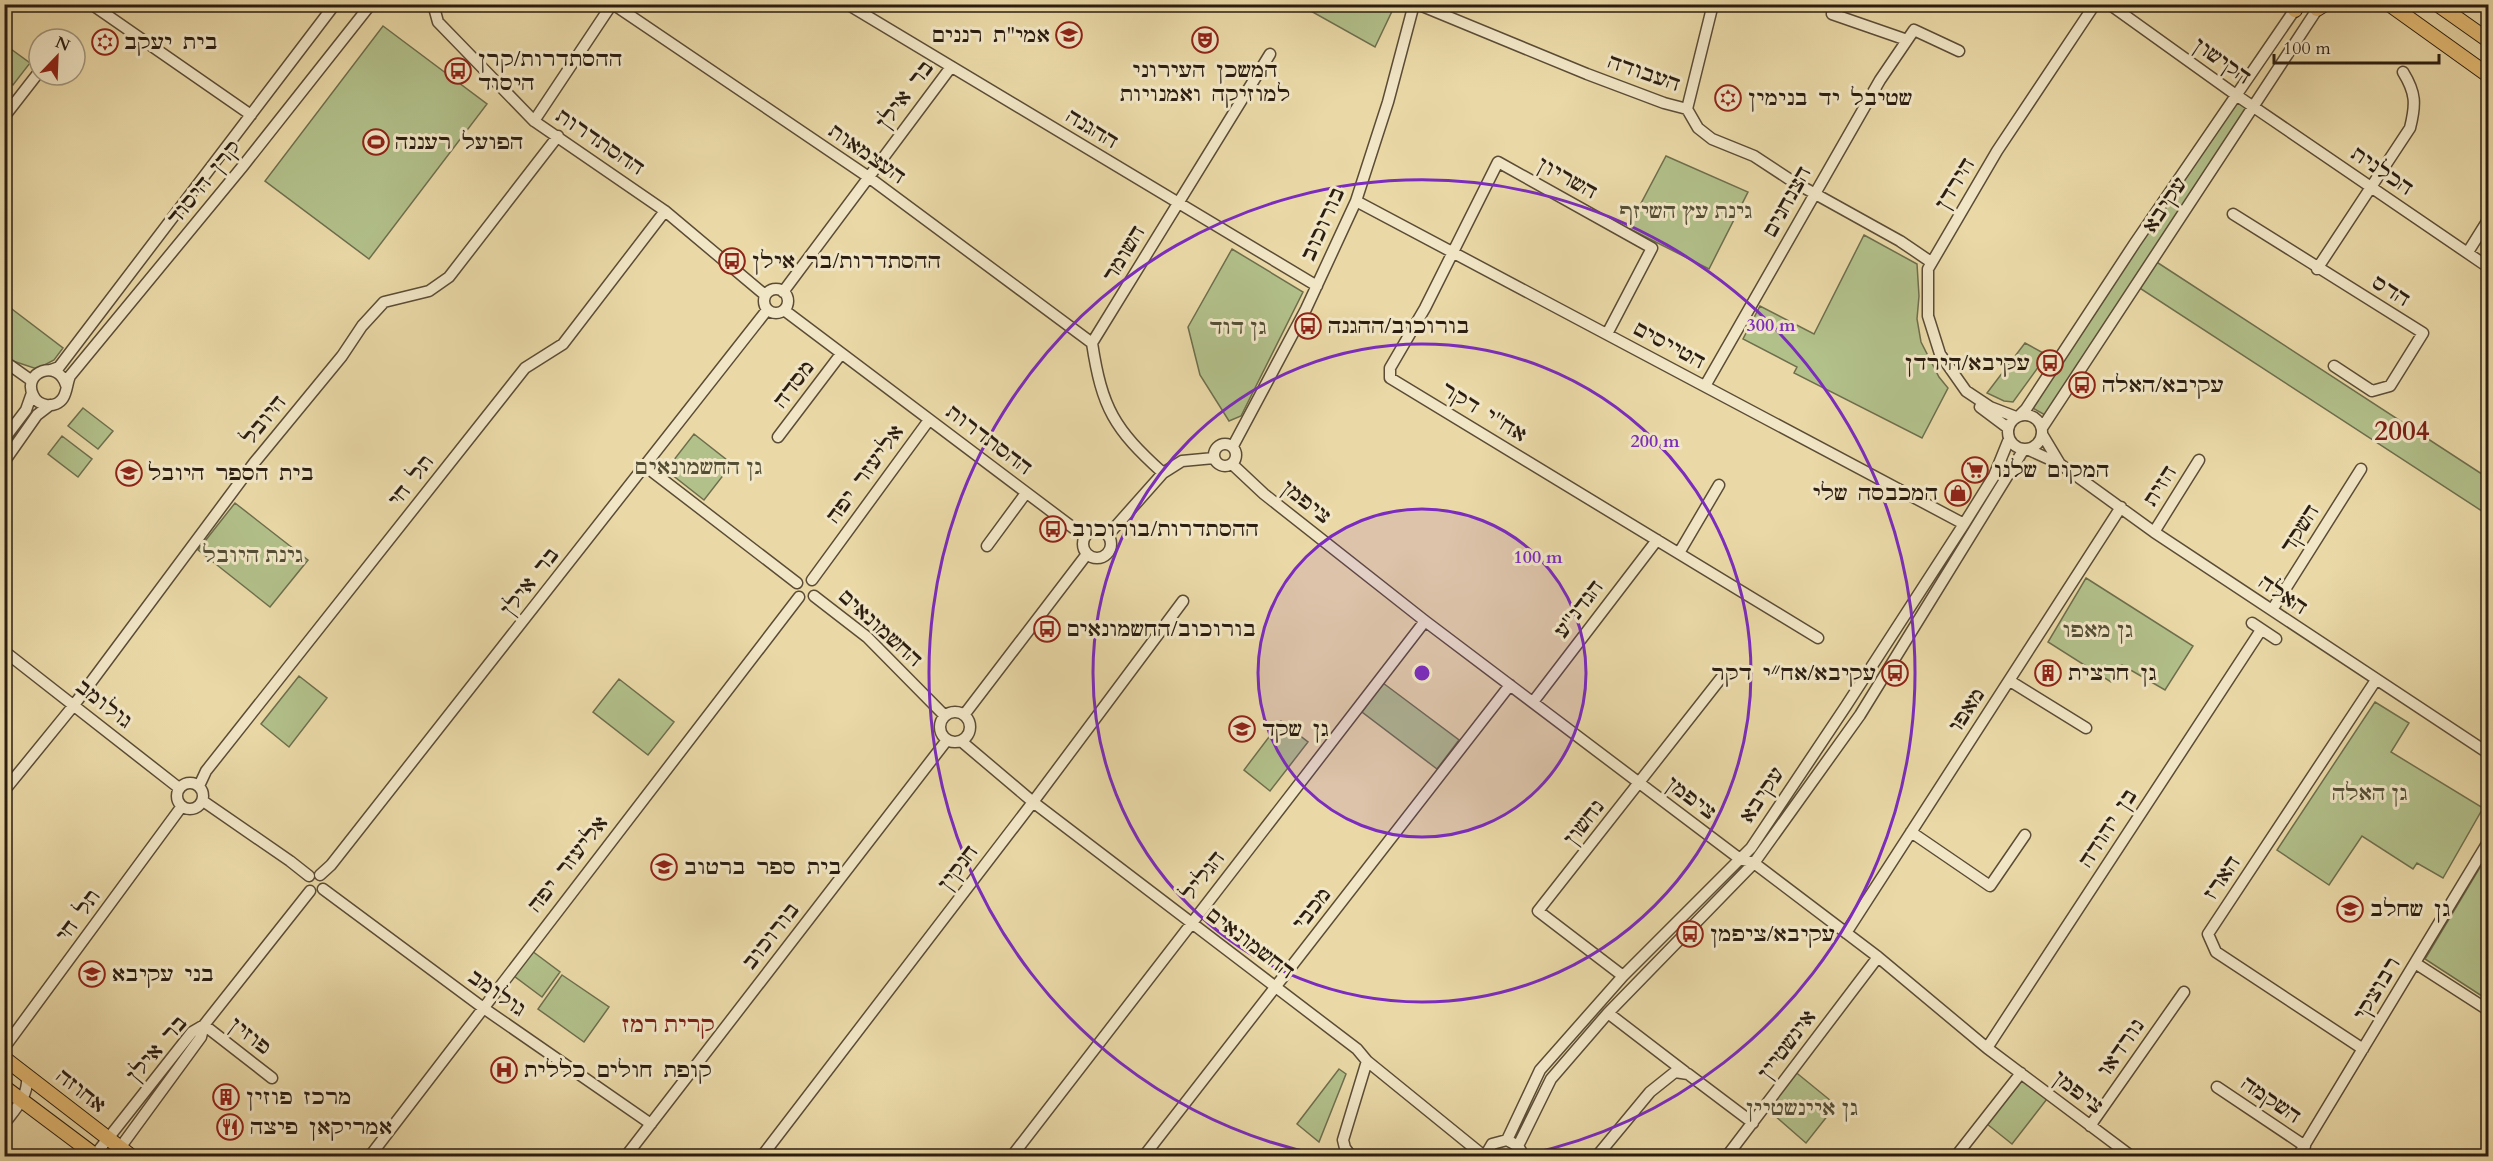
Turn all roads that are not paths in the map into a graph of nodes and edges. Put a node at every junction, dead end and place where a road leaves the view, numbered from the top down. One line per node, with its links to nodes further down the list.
1 (91, 4): 27 (street)
2 (334, 4): 27 (street, קרן היסוד)
3 (371, 4): 56 (street, קרן היסוד)
4 (433, 4): 29 (street, ההסתדרות)
5 (613, 4): 29 (street); 31 (street, העצמאות)
6 (847, 4): 20 (street, ההגנה)
7 (1415, 4): 26 (street, העבודה); 34 (street, בורוכוב)
8 (1713, 4): 26 (street)
9 (2095, 4): 41 (street, הירדן)
10 (2109, 4): 24 (street, הקישון)
11 (2389, 5): 22 (main road)
12 (2297, 6): 24 (street, עקיבא)
13 (2321, 6): 25 (street, עקיבא)
14 (2440, 6): 17 (main road)
15 (1832, 14): 16 (street)
16 (1907, 40): 18 (street); 33 (street, הצנחנים)
17 (2488, 40)
18 (1959, 51)
19 (1270, 54): 35 (street, השומר)
20 (951, 67): 31 (street, בר אילן); 35 (street, ההגנה)
21 (2403, 72): 32 (street)
22 (2488, 75)
23 (27, 87): 28 (street)
24 (2236, 95): 25 (street, הקישון); 61 (street, עקיבא)
25 (2254, 107): 32 (street, הכלנית); 63 (street, עקיבא)
26 (1687, 109): 33 (street, העבודה)
27 (251, 115): 54 (street, קרן היסוד)
28 (4, 117)
29 (534, 121): 30 (street, ההסתדרות)
30 (558, 136): 36 (street, ההסתדרות); 103 (street, היובל)
31 (867, 176): 45 (street, בר אילן); 50 (street, העצמאות)
32 (2372, 188): 40 (street, הכלנית); 43 (street)
33 (1814, 194): 41 (street, העבודה); 57 (street, הצנחנים)
34 (1356, 201): 39 (street, הטייסים); 44 (street, בורוכוב)
35 (1177, 204): 44 (street, ההגנה); 50 (street, השומר)
36 (665, 211): 46 (street, ההסתדרות); 111 (street, תל חי)
37 (2233, 214): 43 (street, הדס)
38 (2488, 220): 40 (street)
39 (1452, 252): 49 (street, הטייסים); 49 (street, השריון); 84 (street, אח''י דקר)
40 (2468, 252): 42 (street, הכלנית)
41 (1931, 262): 59 (street, הירדן)
42 (2488, 267)
43 (2317, 269): 53 (street, הדס)
44 (1317, 286): 67 (street, בורוכוב)
45 (783, 292): 46 (street); 48 (street)
46 (765, 295): 47 (street)
47 (767, 310): 48 (street); 74 (street, בר אילן)
48 (784, 310): 51 (street, ההסתדרות)
49 (1607, 334): 57 (street, הטייסים)
50 (1092, 343): 76 (street)
51 (841, 354): 62 (street, ההסתדרות); 65 (street, מסדה)
52 (4, 361): 55 (street)
53 (2334, 366)
54 (51, 370): 55 (street); 56 (street)
55 (32, 381): 58 (street)
56 (66, 386): 60 (street)
57 (1705, 386): 80 (street, הטייסים)
58 (32, 393): 60 (street); 66 (street)
59 (1971, 395): 61 (street, הירדן); 64 (street, הירדן)
60 (50, 405): 71 (street)
61 (2018, 416): 63 (street); 64 (street)
62 (929, 420): 78 (street, ההסתדרות); 88 (street, אליעזר יפה)
63 (2042, 431): 68 (street); 73 (street, האלה)
64 (2008, 434): 68 (street); 80 (street, עקיבא)
65 (778, 437)
66 (4, 439)
67 (1233, 447): 69 (street); 72 (street)
68 (2025, 449): 73 (street, האלה); 122 (street, עקיבא)
69 (1214, 458): 72 (street); 76 (street)
70 (2199, 460): 81 (street, הזית)
71 (4, 462)
72 (1232, 464): 94 (street, ציפמן)
73 (2060, 464): 79 (street, האלה)
74 (645, 466): 89 (street); 124 (street, בר אילן)
75 (2361, 469): 93 (street, השקד)
76 (1163, 473): 82 (street)
77 (1719, 486): 86 (street)
78 (1026, 492): 83 (street, ההסתדרות); 85 (street)
79 (2121, 507): 81 (street, האלה); 100 (street, מאפו)
80 (1964, 524): 120 (street, עקיבא)
81 (2154, 532): 93 (street, האלה)
82 (1107, 534): 83 (street); 87 (street)
83 (1084, 536): 87 (street)
84 (1657, 540): 86 (street, אח''י דקר); 102 (street, הגדנ''ע)
85 (987, 546)
86 (1679, 553): 95 (street, אח''י דקר)
87 (1087, 554): 104 (street)
88 (812, 580): 89 (street); 90 (street)
89 (797, 583): 91 (street)
90 (814, 596): 91 (street); 105 (street, החשמונאים)
91 (800, 597): 134 (street, אליעזר יפה)
92 (1183, 601): 115 (street, חנקין)
93 (2272, 610): 99 (street, האלה)
94 (1425, 621): 101 (street, ציפמן); 127 (street, הגליל)
95 (1818, 638)
96 (2276, 639): 139 (street, בן יהודה)
97 (4, 651): 103 (street, גולומב)
98 (1725, 674): 110 (street, נחשון)
99 (2376, 680): 109 (street, האלה); 140 (street, הארז)
100 (2010, 681): 106 (street); 117 (street, מאפו)
101 (1510, 685): 102 (street, ציפמן); 132 (street, מכבי)
102 (1533, 702): 110 (street, ציפמן)
103 (74, 705): 112 (street, גולומב); 113 (street, היובל)
104 (964, 715): 105 (street); 108 (street)
105 (945, 716): 107 (street)
106 (2086, 728)
107 (947, 740): 108 (street); 152 (street, בורוכוב)
108 (961, 741): 115 (street, החשמונאים)
109 (2488, 753)
110 (1639, 784): 121 (street, ציפמן); 131 (street, נחשון)
111 (199, 786): 112 (street); 114 (street)
112 (179, 788): 116 (street)
113 (4, 791)
114 (203, 801): 116 (street); 124 (street)
115 (1033, 802): 127 (street, החשמונאים); 162 (street, חנקין)
116 (182, 806): 138 (street, תל חי)
117 (1911, 832): 118 (street); 128 (street, מאפו)
118 (2025, 836)
119 (2488, 842): 130 (street, רבוצקי)
120 (1751, 848): 121 (street, עקיבא); 122 (street)
121 (1740, 859): 122 (street, ציפמן); 123 (street); 131 (street, עקיבא)
122 (1754, 863): 123 (street, עקיבא); 128 (street, ציפמן)
123 (1744, 873): 136 (street, עקיבא)
124 (314, 876): 125 (street); 126 (street)
125 (323, 889): 126 (street); 134 (street, גולומב)
126 (310, 891): 137 (street, בר אילן)
127 (1191, 924): 132 (street, החשמונאים); 163 (street, הגליל)
128 (1846, 933): 129 (street, ציפמן)
129 (1878, 957): 139 (street, ציפמן); 150 (street, אינשטיין)
130 (2415, 963): 135 (street); 140 (street, רבוצקי)
131 (1623, 976): 155 (street, עקיבא)
132 (1276, 986): 142 (street, החשמונאים); 164 (street, מכבי)
133 (2184, 992): 153 (street, נורדאו)
134 (482, 1007): 152 (street, גולומב); 160 (street, אליעזר יפה)
135 (2488, 1010)
136 (1608, 1013): 144 (street); 156 (street, עקיבא)
137 (204, 1025): 146 (street, פוזין); 154 (street, בר אילן); 158 (street, בר אילן)
138 (4, 1048)
139 (1987, 1048): 143 (street, ציפמן)
140 (2363, 1049): 157 (street, רבוצקי)
141 (4, 1058): 145 (main road, אחוזה)
142 (1367, 1061): 165 (street); 166 (street, החשמונאים)
143 (2021, 1073): 153 (street, ציפמן); 170 (street)
144 (1688, 1074): 150 (street); 168 (street)
145 (27, 1075): 149 (street); 154 (main road, אחוזה)
146 (272, 1078)
147 (4, 1087): 149 (main road, אחוזה)
148 (2217, 1087): 157 (street, השקמה)
149 (22, 1101): 151 (street); 159 (main road, אחוזה)
150 (1753, 1123): 169 (street, אינשטיין)
151 (4, 1124)
152 (651, 1124): 161 (street, בורוכוב)
153 (2090, 1126): 171 (street, ציפמן)
154 (108, 1139): 158 (main road, אחוזה); 159 (street, בר אילן)
155 (1507, 1140): 156 (street); 166 (street)
156 (1518, 1146): 167 (street)
157 (2305, 1146): 172 (street, רבוצקי)
158 (122, 1154)
159 (96, 1156)
160 (370, 1156)
161 (626, 1156)
162 (762, 1156)
163 (1012, 1156)
164 (1144, 1156)
165 (1351, 1156)
166 (1484, 1156)
167 (1524, 1156)
168 (1597, 1156)
169 (1727, 1156)
170 (1956, 1156)
171 (2131, 1156)
172 (2298, 1156)

